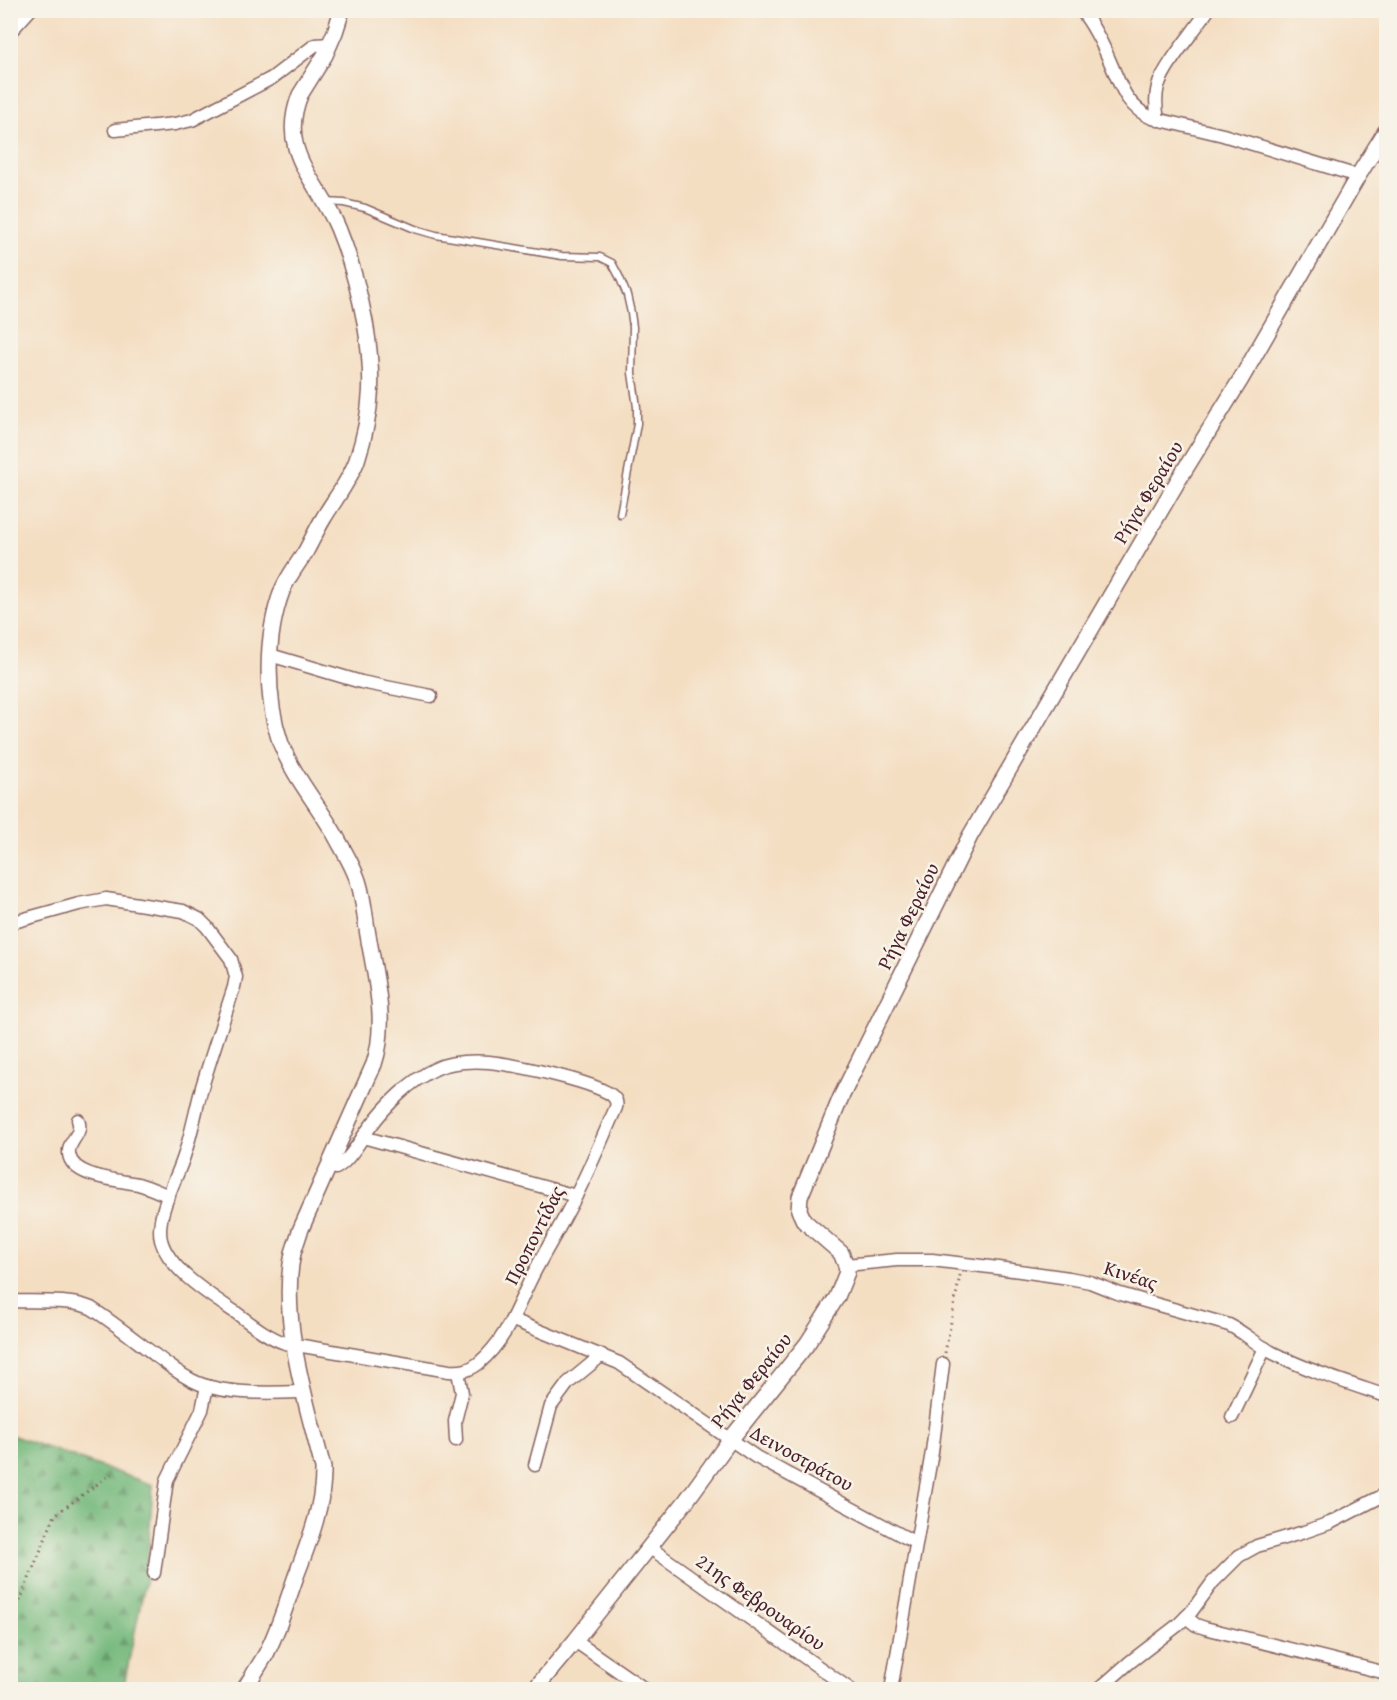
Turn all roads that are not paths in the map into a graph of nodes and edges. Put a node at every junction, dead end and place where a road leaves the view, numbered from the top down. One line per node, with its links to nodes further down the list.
1 (30, 10): 5 (street)
2 (342, 10): 6 (street)
3 (1208, 10): 7 (street)
4 (1084, 12): 7 (street)
5 (10, 32)
6 (330, 44): 8 (street); 11 (street)
7 (1158, 120): 10 (street)
8 (115, 130)
9 (1386, 131): 10 (street, Ρήγα Φεραίου)
10 (1358, 176): 21 (street, Ρήγα Φεραίου)
11 (325, 202): 12 (lane); 13 (street)
12 (620, 514)
13 (270, 655): 14 (street); 18 (street)
14 (431, 696)
15 (10, 923): 19 (street)
16 (78, 1120): 19 (street)
17 (363, 1137): 18 (street); 20 (street); 20 (street, Προποντίδας)
18 (328, 1166): 24 (street)
19 (169, 1196): 24 (street)
20 (576, 1196): 23 (street, Προποντίδας)
21 (846, 1265): 25 (street, Κινέας); 34 (street, Ρήγα Φεραίου)
22 (10, 1301): 29 (street)
23 (513, 1320): 26 (street, Δεινοστράτου); 28 (street, Προποντίδας)
24 (293, 1344): 28 (street); 30 (street)
25 (1265, 1348): 31 (street, Κινέας); 32 (street)
26 (602, 1355): 34 (street, Δεινοστράτου); 35 (street)
27 (943, 1364): 37 (street)
28 (460, 1372): 33 (street)
29 (207, 1386): 30 (street); 39 (street)
30 (304, 1392): 43 (street)
31 (1386, 1396)
32 (1232, 1418)
33 (456, 1440)
34 (730, 1440): 37 (street, Δεινοστράτου); 38 (street, Ρήγα Φεραίου)
35 (536, 1465)
36 (1386, 1494): 40 (street)
37 (916, 1543): 47 (street)
38 (649, 1547): 41 (street, Ρήγα Φεραίου); 46 (street, 21ης Φεβρουαρίου)
39 (154, 1574)
40 (1186, 1617): 42 (street); 48 (street)
41 (575, 1641): 44 (street, Ρήγα Φεραίου); 45 (street)
42 (1386, 1673)
43 (244, 1689)
44 (534, 1689)
45 (646, 1689)
46 (851, 1689)
47 (891, 1689)
48 (1098, 1689)

